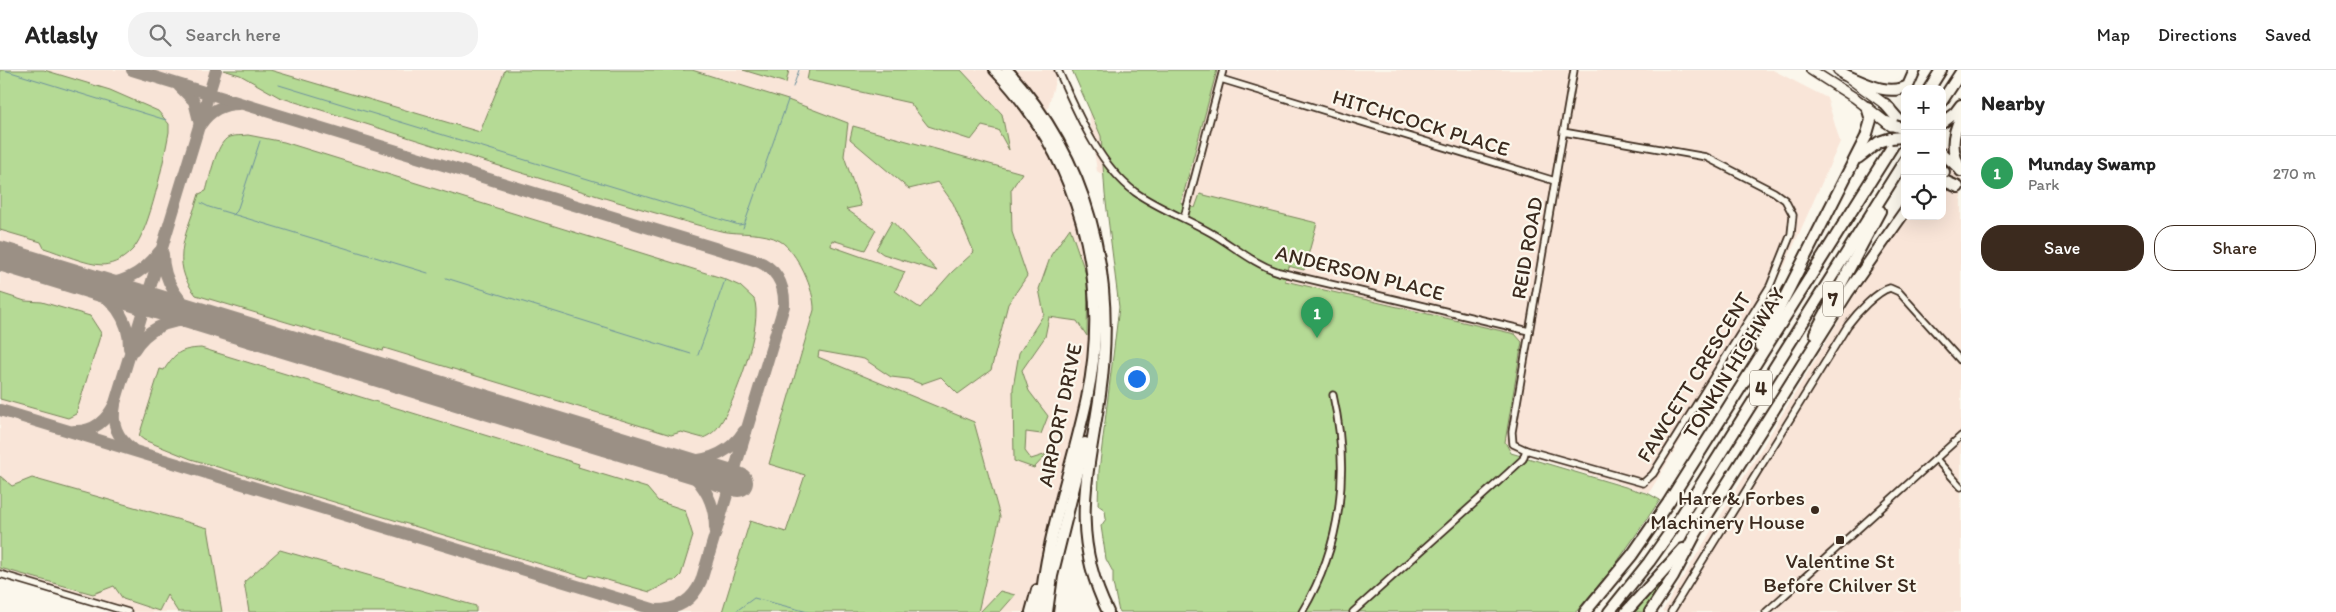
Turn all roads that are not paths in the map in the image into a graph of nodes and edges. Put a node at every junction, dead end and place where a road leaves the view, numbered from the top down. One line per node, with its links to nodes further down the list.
1 (995, 70): 41 (highway, AIRPORT DRIVE)
2 (1007, 70): 31 (highway, AIRPORT DRIVE)
3 (1058, 70): 30 (street, ANDERSON PLACE)
4 (1223, 70): 11 (street)
5 (1574, 70): 20 (street, REID ROAD)
6 (1811, 70): 16 (main road)
7 (1941, 70): 12 (highway)
8 (1840, 72): 10 (highway); 14 (main road)
9 (1961, 72): 13 (highway)
10 (1914, 73)
11 (1221, 79): 27 (street, HITCHCOCK PLACE); 30 (street)
12 (1932, 85)
13 (1946, 95)
14 (1885, 104): 19 (highway)
15 (1961, 105): 18 (highway)
16 (1867, 107): 19 (main road); 22 (highway)
17 (1961, 117): 25 (highway)
18 (1946, 119)
19 (1900, 126): 22 (highway, bridge); 34 (highway, TONKIN HIGHWAY / 4)
20 (1564, 132): 27 (street, REID ROAD); 38 (street, FAWCETT CRESCENT)
21 (1946, 157): 25 (main road)
22 (1853, 162): 34 (highway)
23 (1901, 167): 52 (highway, TONKIN HIGHWAY / 4)
24 (1901, 169): 35 (highway, 7)
25 (1961, 171)
26 (1945, 175): 28 (highway)
27 (1555, 182): 32 (street, REID ROAD)
28 (1959, 189)
29 (1901, 217): 35 (highway)
30 (1184, 218): 32 (street, ANDERSON PLACE)
31 (1104, 331): 47 (highway); 48 (highway)
32 (1529, 331): 38 (street, REID ROAD)
33 (1961, 361): 55 (street)
34 (1740, 388): 51 (highway, TONKIN HIGHWAY / 4)
35 (1786, 390): 42 (highway)
36 (1333, 396): 49 (street)
37 (1961, 436): 39 (street)
38 (1526, 450): 50 (street)
39 (1936, 460): 40 (street); 56 (street)
40 (1961, 487)
41 (1056, 524): 45 (highway); 46 (highway, AIRPORT DRIVE)
42 (1696, 533): 53 (highway); 54 (highway)
43 (0, 574): 44 (street)
44 (128, 612)
45 (1031, 612)
46 (1040, 612)
47 (1047, 612)
48 (1108, 612)
49 (1302, 612)
50 (1353, 612)
51 (1586, 612)
52 (1609, 612)
53 (1626, 612)
54 (1650, 612)
55 (1671, 612)
56 (1766, 612)

